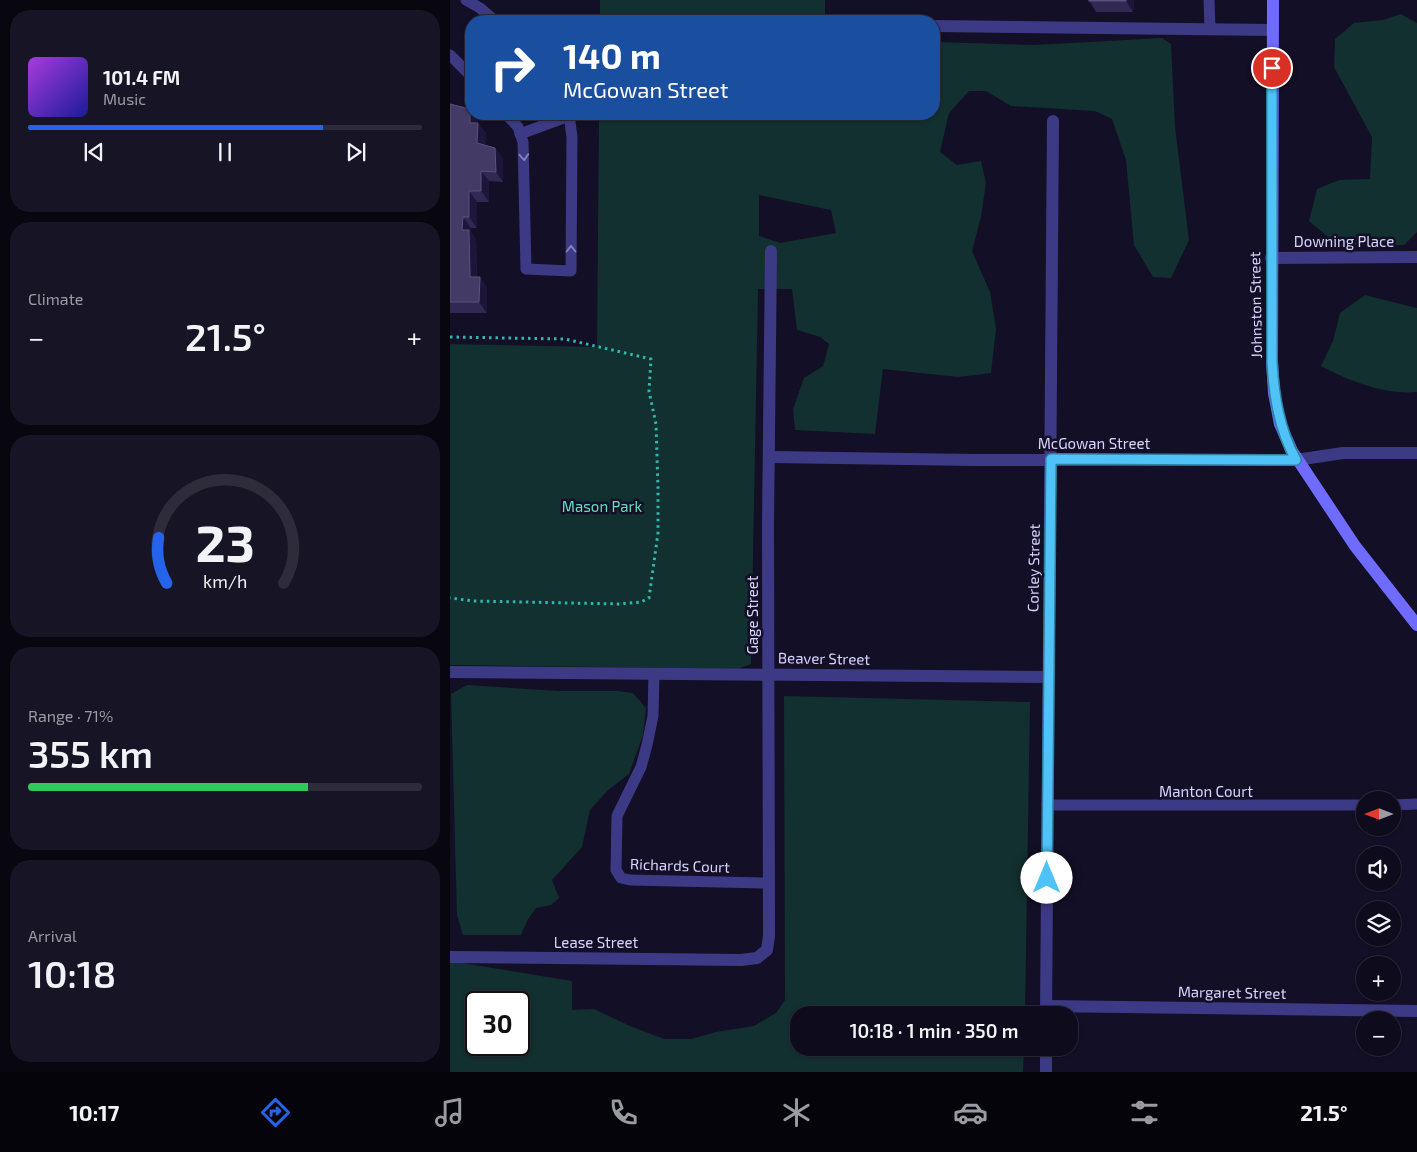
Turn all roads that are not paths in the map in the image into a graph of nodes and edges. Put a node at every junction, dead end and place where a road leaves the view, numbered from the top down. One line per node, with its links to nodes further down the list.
1 (466, 0): 4 (lane)
2 (1209, 0): 6 (lane)
3 (1273, 0): 7 (main road, Johnston Street)
4 (488, 15)
5 (940, 26): 6 (street)
6 (1210, 29): 7 (street)
7 (1273, 30): 17 (main road, Johnston Street)
8 (450, 55): 9 (lane)
9 (465, 70)
10 (512, 120): 14 (lane)
11 (556, 120): 14 (lane)
12 (570, 120): 14 (lane, one-way to 12)
13 (1053, 121): 20 (street, Corley Street)
14 (520, 134)
15 (771, 251): 19 (street, Gage Street)
16 (1417, 257): 17 (street, Downing Place)
17 (1271, 258): 21 (main road, Johnston Street)
18 (1417, 452): 21 (street, McGowan Street)
19 (770, 457): 20 (street, McGowan Street); 25 (street, Gage Street)
20 (1051, 459): 21 (street, McGowan Street); 26 (street, Corley Street)
21 (1296, 460): 22 (main road, Johnston Street)
22 (1417, 625)
23 (450, 672): 24 (street, Beaver Street)
24 (654, 674): 25 (street, Beaver Street); 31 (lane, Richards Court)
25 (768, 674): 26 (street, Beaver Street); 31 (street, Gage Street)
26 (1048, 677): 28 (street, Corley Street)
27 (1417, 804): 30 (lane)
28 (1047, 805): 29 (lane, Manton Court); 34 (street, Corley Street)
29 (1356, 805)
30 (1401, 805)
31 (769, 883): 33 (street, Gage Street)
32 (450, 958): 33 (street, Lease Street)
33 (741, 960)
34 (1046, 1006)
35 (1078, 1011): 36 (street, Margaret Street)
36 (1417, 1011)
37 (1046, 1056): 38 (street)
38 (1046, 1072)

